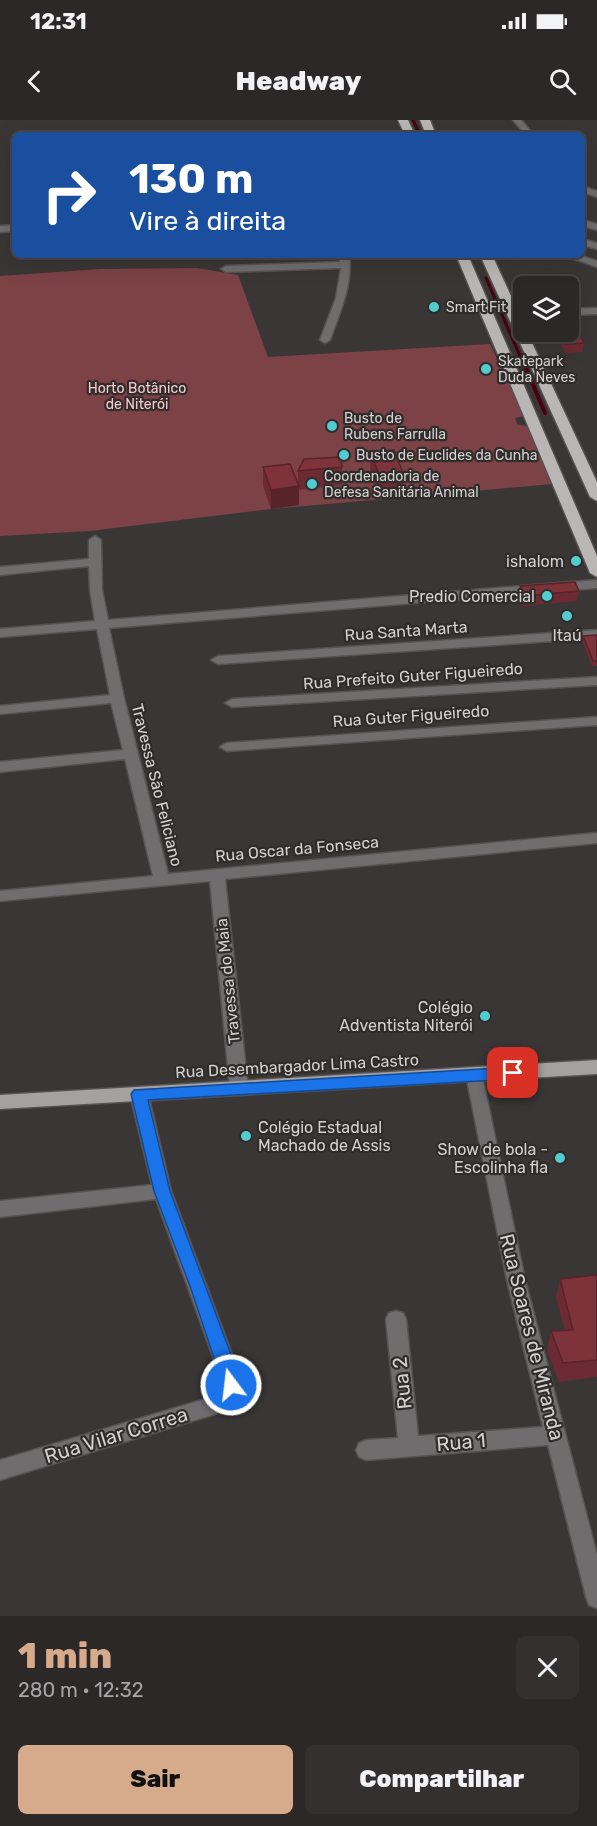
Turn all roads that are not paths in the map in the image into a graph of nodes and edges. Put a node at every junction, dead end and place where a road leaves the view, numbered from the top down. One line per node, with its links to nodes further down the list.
1 (517, 120): 2 (street)
2 (527, 132)
3 (463, 258): 18 (highway)
4 (488, 258): 9 (highway)
5 (578, 258): 7 (street)
6 (346, 260): 8 (street); 12 (street)
7 (597, 264)
8 (226, 269)
9 (513, 306)
10 (597, 311): 11 (street)
11 (579, 312)
12 (325, 340)
13 (530, 342): 14 (highway)
14 (597, 497)
15 (95, 540): 16 (street, Travessa São Feliciano)
16 (96, 562): 17 (street); 20 (street, Travessa São Feliciano)
17 (0, 571)
18 (597, 573)
19 (597, 584): 20 (street)
20 (102, 624): 21 (street); 25 (street, Travessa São Feliciano)
21 (0, 633)
22 (597, 634): 23 (street, Rua Santa Marta)
23 (218, 660)
24 (597, 681): 26 (street, Rua Prefeito Guter Figueiredo)
25 (117, 698): 27 (street, Travessa São Feliciano); 30 (street, Travessa São Feliciano)
26 (232, 704)
27 (0, 710)
28 (597, 721): 29 (street, Rua Guter Figueiredo)
29 (226, 747)
30 (131, 754): 31 (street); 34 (street, Travessa São Feliciano)
31 (0, 767)
32 (597, 838): 33 (street, Rua Oscar da Fonseca)
33 (217, 874): 34 (street, Rua Oscar da Fonseca); 38 (street, Travessa do Maia)
34 (162, 880): 35 (street, Rua Oscar da Fonseca)
35 (0, 896)
36 (597, 1067): 37 (main road, Rua Desembargador Lima Castro)
37 (474, 1075): 38 (main road, Rua Desembargador Lima Castro); 44 (street, Rua Soares de Miranda)
38 (239, 1088): 39 (main road, Rua Desembargador Lima Castro)
39 (139, 1094): 40 (main road, Rua Desembargador Lima Castro); 41 (street, Rua Vilar Correa)
40 (0, 1102)
41 (162, 1191): 42 (street); 47 (street, Rua Vilar Correa)
42 (0, 1209)
43 (396, 1319): 45 (street, Rua 2)
44 (557, 1435): 45 (street, Rua 1); 48 (street, Rua Soares de Miranda)
45 (409, 1447): 46 (street, Rua 1)
46 (366, 1450)
47 (0, 1470)
48 (597, 1597)

